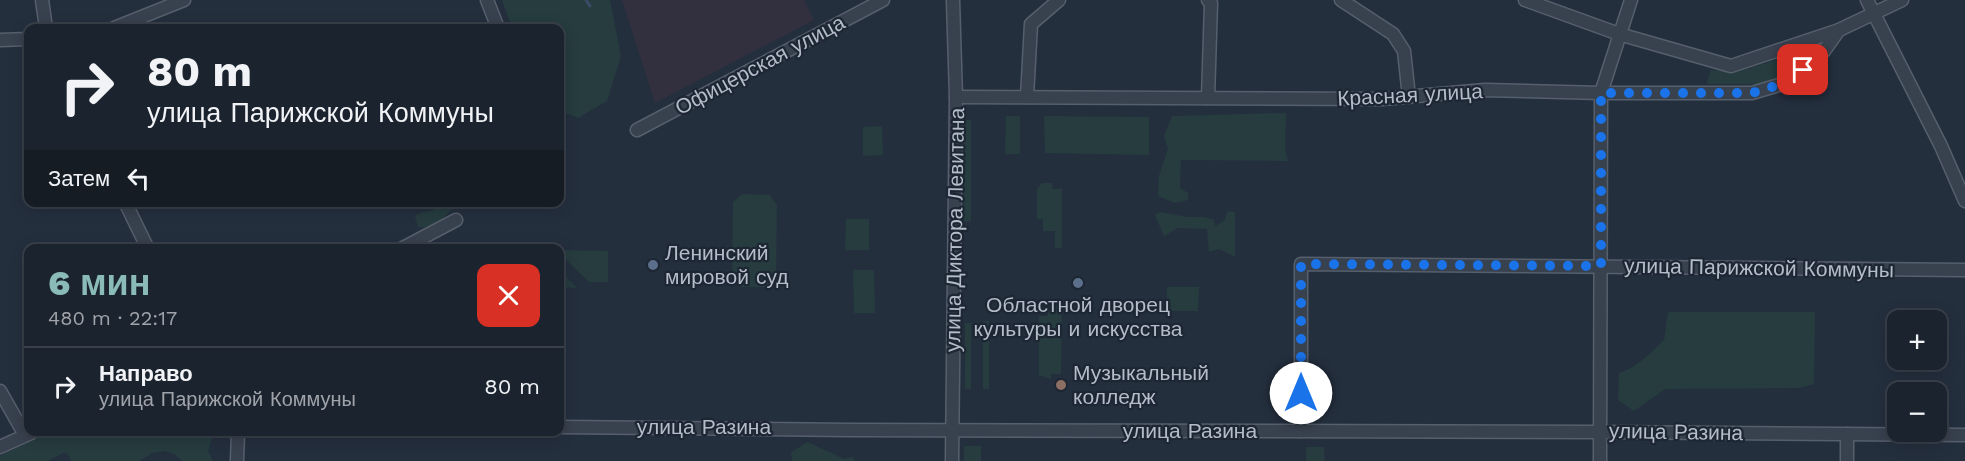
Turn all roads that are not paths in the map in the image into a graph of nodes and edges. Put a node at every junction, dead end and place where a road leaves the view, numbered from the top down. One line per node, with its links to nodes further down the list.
1 (42, 0): 14 (street)
2 (184, 0): 15 (street)
3 (487, 0): 16 (street)
4 (883, 0): 26 (street, Офицерская улица)
5 (953, 0): 22 (street, улица Диктора Левитана)
6 (1059, 0): 23 (street)
7 (1208, 0): 25 (street)
8 (1341, 0): 24 (street)
9 (1525, 0): 18 (street, Красная улица)
10 (1631, 0): 18 (street)
11 (1868, 0): 13 (street)
12 (1902, 0): 13 (street, Красная улица)
13 (1874, 14): 17 (street, Красная улица); 27 (street)
14 (45, 24)
15 (124, 24)
16 (496, 24)
17 (1839, 30): 18 (street, Красная улица); 21 (street, Красная улица)
18 (1619, 34): 21 (street)
19 (24, 39): 20 (street)
20 (0, 40)
21 (1601, 93): 24 (street, Красная улица); 32 (street)
22 (956, 97): 23 (street, Красная улица); 37 (street, улица Диктора Левитана)
23 (1027, 97): 25 (street, Красная улица)
24 (1409, 97): 25 (street, Красная улица)
25 (1208, 98)
26 (637, 130)
27 (1965, 201)
28 (127, 207): 30 (street)
29 (456, 220): 31 (street)
30 (145, 244)
31 (410, 244)
32 (1601, 266): 33 (street, улица Парижской Коммуны); 38 (street, улица Парижской Коммуны); 39 (street)
33 (1965, 270)
34 (0, 390): 35 (street)
35 (24, 426)
36 (564, 427): 37 (street, улица Разина)
37 (952, 430): 38 (street, улица Разина); 46 (street, улица Диктора Левитана)
38 (1301, 431): 39 (street, улица Разина)
39 (1600, 432): 40 (street, улица Разина); 47 (street)
40 (1847, 434): 41 (street, улица Разина); 48 (street)
41 (1965, 435)
42 (25, 436): 44 (street)
43 (237, 436): 45 (street)
44 (0, 447)
45 (237, 461)
46 (952, 461)
47 (1600, 461)
48 (1847, 461)

